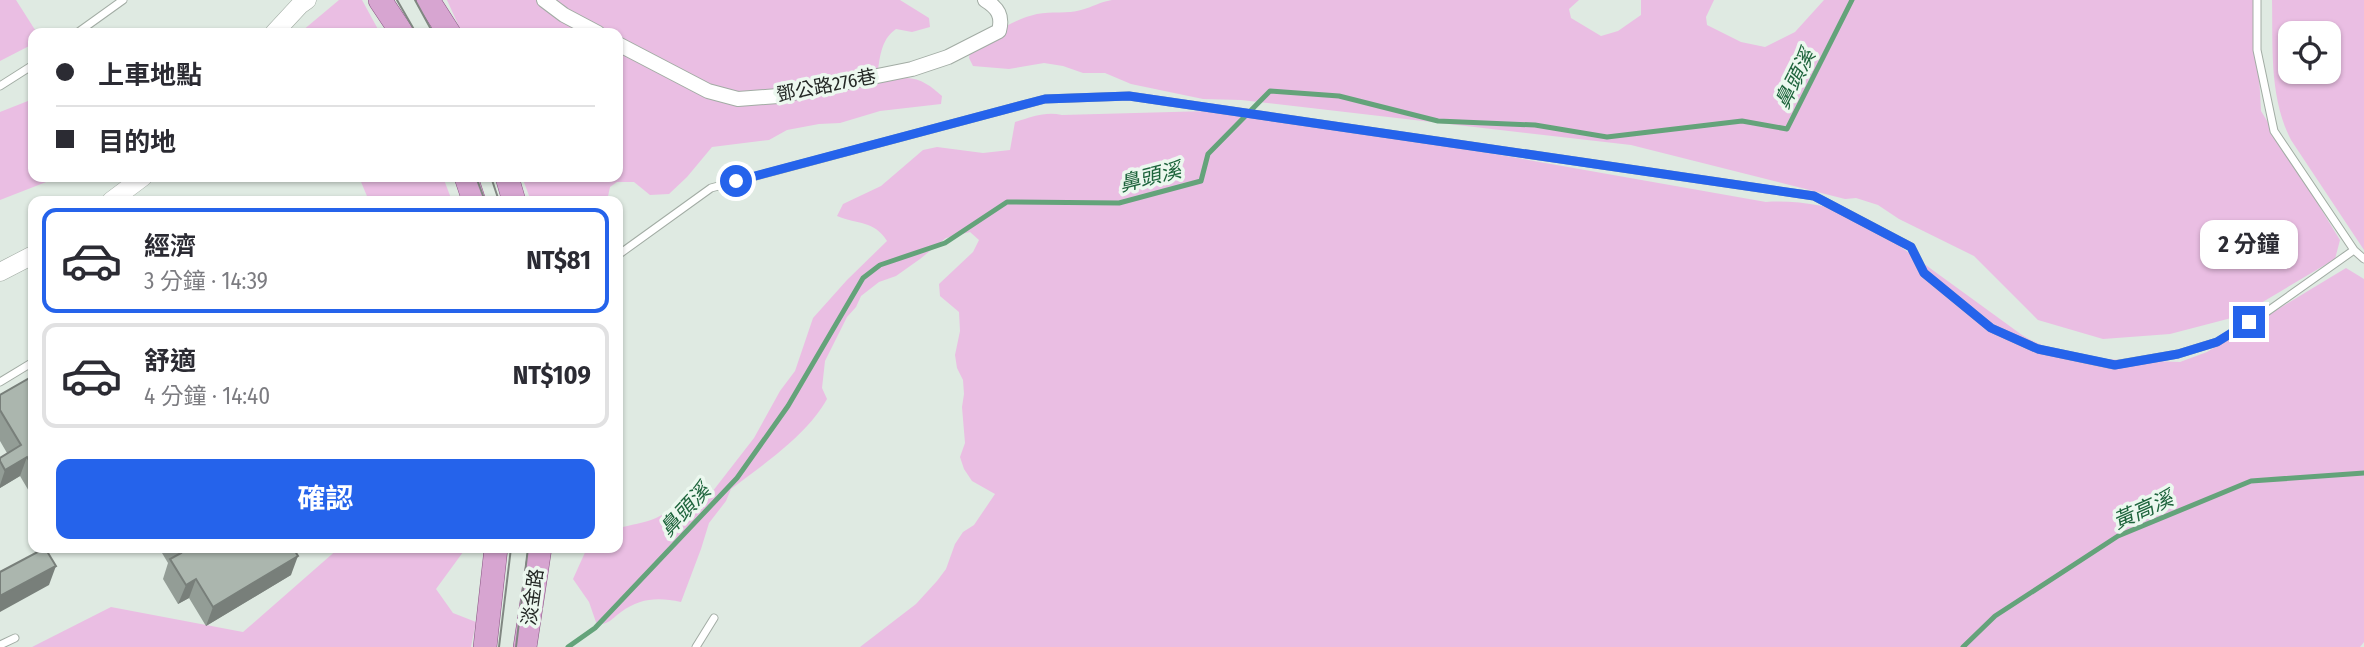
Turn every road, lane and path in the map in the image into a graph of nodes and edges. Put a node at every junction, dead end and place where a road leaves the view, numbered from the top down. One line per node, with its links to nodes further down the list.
1 (124, 0): 8 (lane)
2 (307, 0): 9 (street)
3 (380, 0): 10 (main road)
4 (428, 0): 11 (main road)
5 (544, 0): 12 (street)
6 (985, 0): 13 (street, 鄧公路276巷)
7 (2257, 0): 18 (lane)
8 (84, 28)
9 (279, 28)
10 (399, 28)
11 (446, 28)
12 (589, 28)
13 (623, 47)
14 (28, 68): 15 (lane)
15 (0, 86)
16 (136, 182): 17 (street)
17 (118, 196)
18 (2354, 250): 19 (lane); 21 (lane)
19 (623, 251)
20 (28, 258): 22 (street)
21 (2364, 259)
22 (0, 272)
23 (28, 365): 24 (lane)
24 (0, 382)
25 (495, 553): 30 (main road, 淡金路)
26 (539, 553): 31 (main road, 淡金路)
27 (714, 618): 32 (lane)
28 (15, 638): 29 (lane)
29 (0, 645)
30 (485, 647)
31 (525, 647)
32 (696, 647)

